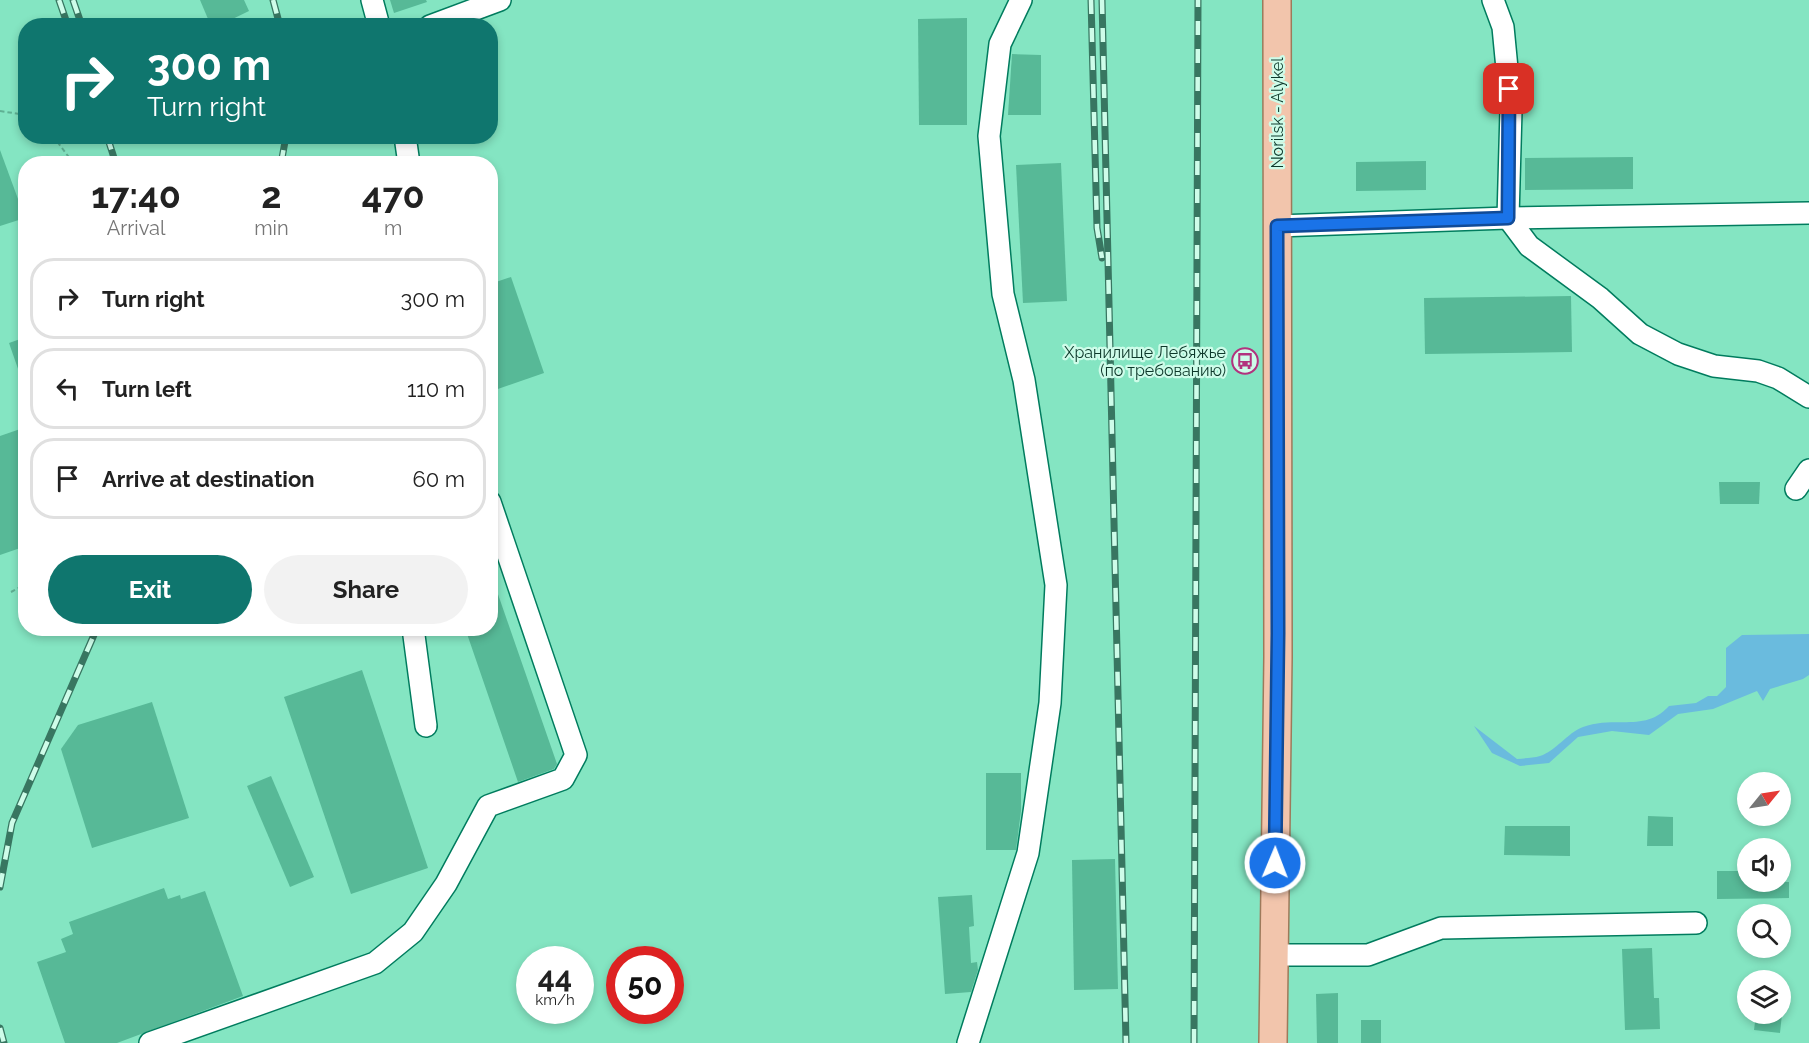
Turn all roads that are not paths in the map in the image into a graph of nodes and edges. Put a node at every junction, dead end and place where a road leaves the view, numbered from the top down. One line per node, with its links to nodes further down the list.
1 (372, 0): 6 (lane)
2 (500, 0): 7 (lane)
3 (1021, 0): 20 (lane)
4 (1277, 0): 10 (main road, Norilsk - Alykel)
5 (1492, 0): 9 (lane)
6 (377, 18)
7 (452, 18)
8 (1809, 213): 9 (lane)
9 (1508, 218): 10 (lane); 11 (lane)
10 (1277, 226): 18 (main road, Norilsk - Alykel)
11 (1809, 397)
12 (1809, 470): 13 (lane)
13 (1796, 489)
14 (498, 526): 19 (lane)
15 (414, 636): 16 (lane)
16 (426, 726)
17 (1696, 923): 18 (lane)
18 (1273, 955): 21 (main road, Norilsk - Alykel)
19 (150, 1043)
20 (968, 1043)
21 (1273, 1043)

